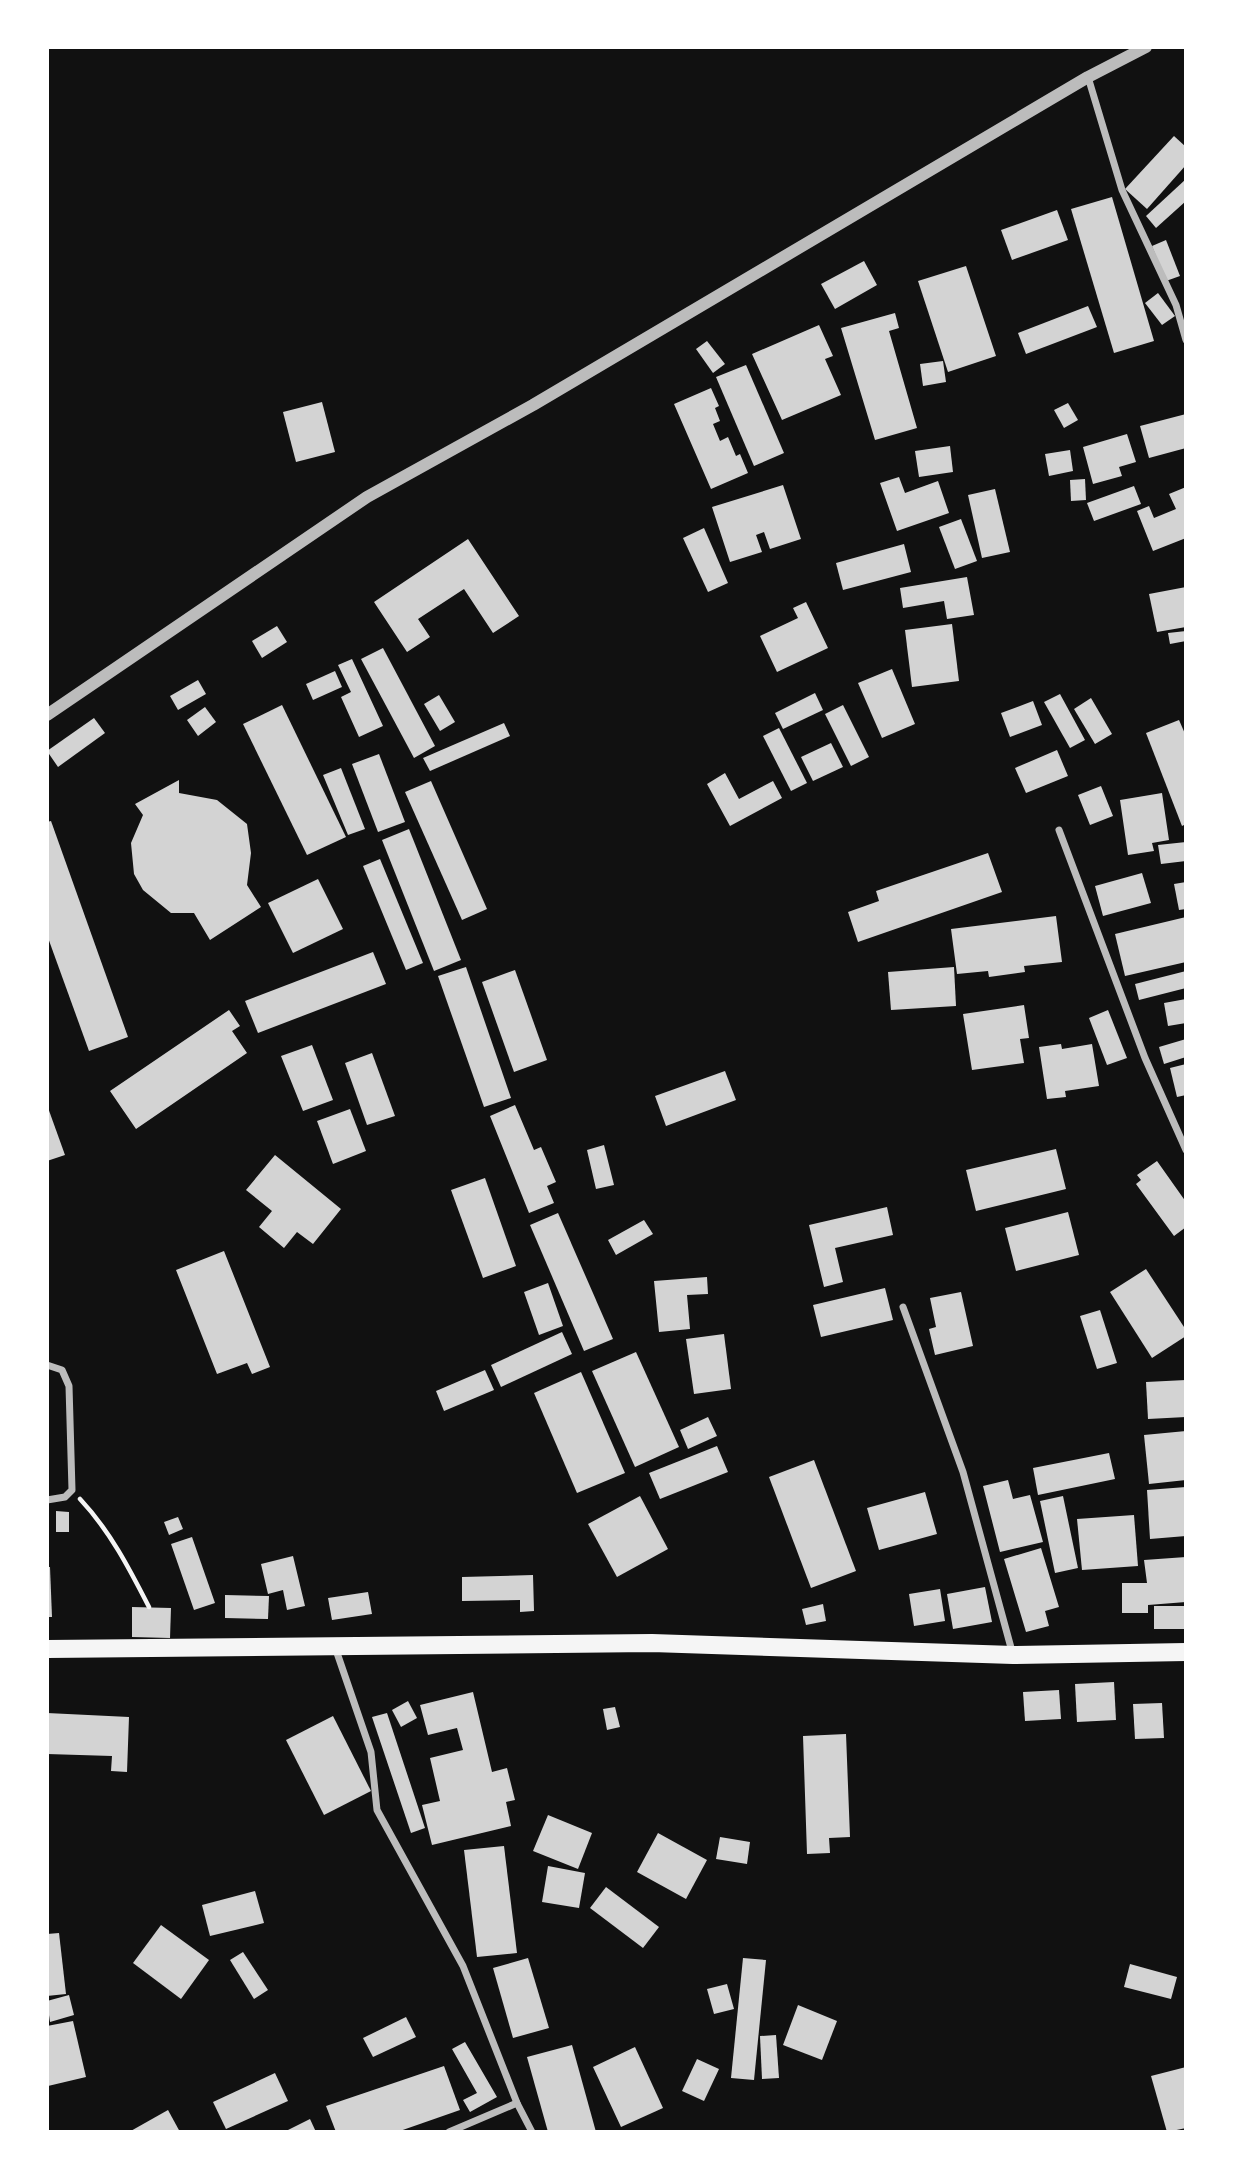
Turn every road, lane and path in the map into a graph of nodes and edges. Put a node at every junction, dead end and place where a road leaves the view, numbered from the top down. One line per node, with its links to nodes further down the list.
1 (1146, 47): 2 (street)
2 (1088, 77): 3 (street); 4 (street)
3 (1186, 341)
4 (47, 715)
5 (1059, 830): 6 (street)
6 (1186, 1150)
7 (903, 1307): 15 (street)
8 (47, 1365): 9 (street)
9 (72, 1490): 10 (street); 11 (path)
10 (47, 1500)
11 (149, 1607)
12 (335, 1646): 13 (main road); 15 (main road); 16 (street)
13 (47, 1648)
14 (1186, 1652): 15 (main road)
15 (1013, 1655)
16 (517, 2104): 17 (street); 18 (street)
17 (449, 2132)
18 (532, 2132)

